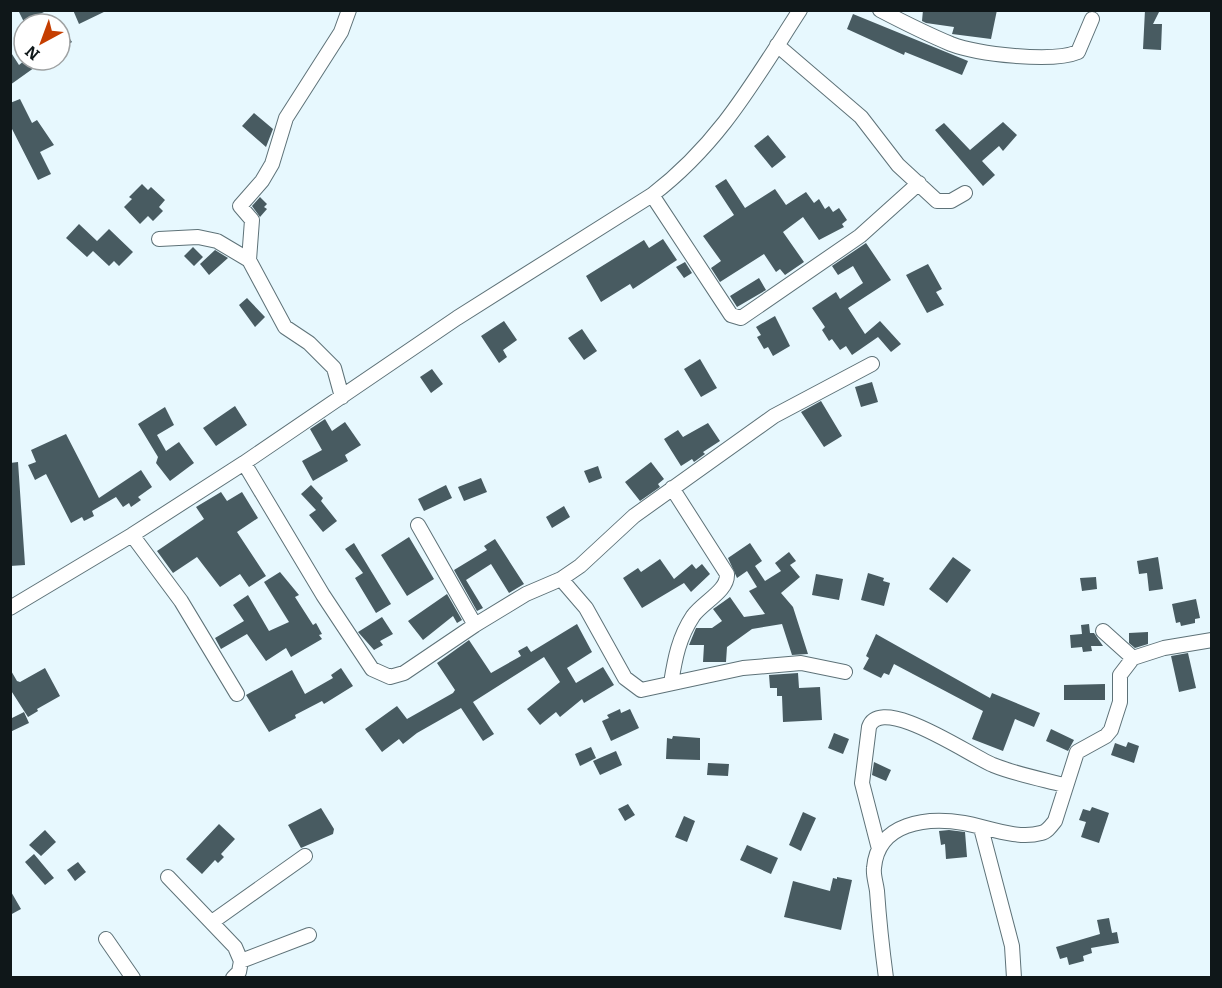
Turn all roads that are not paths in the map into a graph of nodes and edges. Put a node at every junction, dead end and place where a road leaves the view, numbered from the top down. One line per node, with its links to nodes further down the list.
1 (349, 10): 10 (street)
2 (800, 10): 5 (street)
3 (880, 10): 4 (street)
4 (1092, 19)
5 (777, 45): 6 (street); 8 (street)
6 (919, 183): 7 (street); 8 (street)
7 (965, 194)
8 (652, 195): 12 (street)
9 (159, 239): 10 (street)
10 (249, 260): 12 (street)
11 (872, 364): 14 (street)
12 (342, 397): 13 (street)
13 (244, 463): 16 (street); 19 (street)
14 (672, 488): 17 (street); 24 (street)
15 (418, 525): 19 (street)
16 (132, 536): 18 (street); 25 (street)
17 (561, 579): 19 (street); 24 (street)
18 (10, 608)
19 (475, 625)
20 (1103, 631): 22 (street)
21 (1212, 640): 22 (street)
22 (1133, 658): 26 (street)
23 (845, 672): 24 (street)
24 (671, 683)
25 (237, 694)
26 (1064, 785): 27 (street); 28 (street)
27 (981, 828): 28 (street); 38 (street)
28 (879, 849): 37 (street)
29 (305, 856): 31 (street)
30 (168, 878): 31 (street)
31 (212, 922): 34 (street)
32 (309, 935): 34 (street)
33 (106, 939): 35 (street)
34 (241, 961): 36 (street)
35 (132, 978)
36 (233, 978)
37 (886, 978)
38 (1014, 978)

